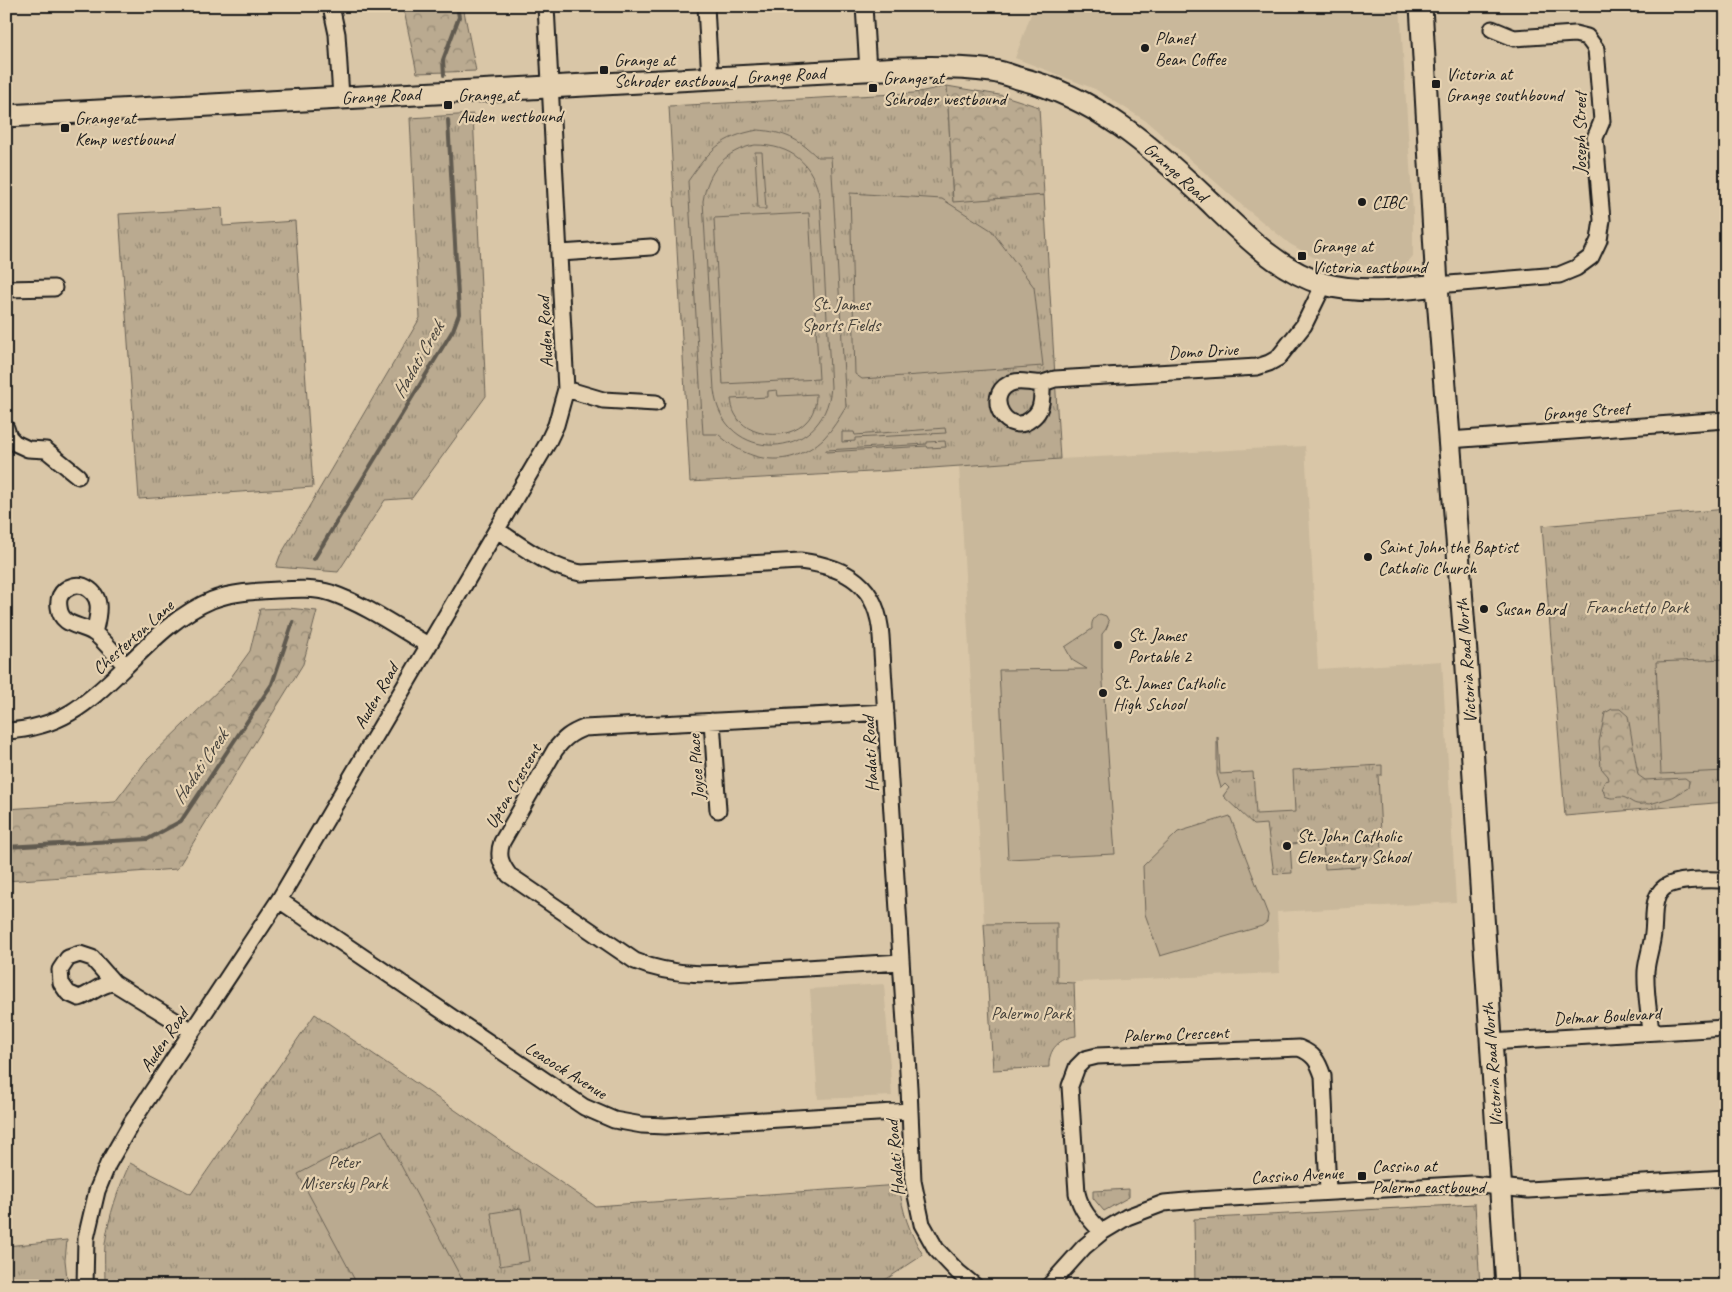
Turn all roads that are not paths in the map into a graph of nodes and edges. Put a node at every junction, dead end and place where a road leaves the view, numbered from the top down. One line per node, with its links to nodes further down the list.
1 (330, 6): 10 (street)
2 (546, 6): 9 (street, Auden Road)
3 (706, 6): 8 (street)
4 (864, 6): 7 (street)
5 (1421, 6): 15 (main road, Victoria Road North)
6 (1492, 30): 15 (street, Joseph Street)
7 (868, 70): 8 (main road, Grange Road); 14 (main road, Grange Road)
8 (710, 79): 9 (main road, Grange Road)
9 (550, 86): 10 (main road, Grange Road); 13 (street, Auden Road)
10 (341, 98): 11 (main road, Grange Road)
11 (6, 116)
12 (651, 247): 13 (street)
13 (560, 253): 19 (street, Auden Road)
14 (1324, 284): 15 (main road, Grange Road); 18 (street, Domo Drive)
15 (1437, 285): 23 (main road, Victoria Road North)
16 (54, 288): 17 (street)
17 (6, 289)
18 (1042, 383)
19 (566, 389): 20 (street); 25 (street, Auden Road)
20 (656, 403)
21 (1726, 420): 23 (street, Grange Street)
22 (6, 428): 24 (street)
23 (1448, 440): 40 (main road, Victoria Road North)
24 (78, 476)
25 (496, 530): 27 (street, Auden Road); 29 (street, Hadati Road)
26 (94, 633): 28 (street)
27 (428, 645): 28 (street, Chesterton Lane); 34 (street, Auden Road)
28 (126, 666): 31 (street, Chesterton Lane)
29 (886, 712): 30 (street, Upton Crescent); 35 (street, Hadati Road)
30 (712, 721): 32 (street, Joyce Place); 35 (street, Upton Crescent)
31 (6, 731)
32 (718, 810)
33 (1726, 880): 39 (street)
34 (279, 900): 38 (street, Auden Road); 41 (street, Leacock Avenue)
35 (901, 962): 41 (street, Hadati Road)
36 (114, 983): 38 (street)
37 (1726, 1028): 39 (street, Delmar Boulevard)
38 (192, 1031): 46 (street, Auden Road)
39 (1651, 1032): 40 (street, Delmar Boulevard)
40 (1490, 1042): 43 (main road, Victoria Road North)
41 (910, 1111): 47 (street, Hadati Road)
42 (1726, 1178): 43 (street, Cassino Avenue)
43 (1500, 1186): 44 (street, Cassino Avenue); 49 (main road, Victoria Road North)
44 (1328, 1192): 45 (street, Cassino Avenue); 45 (street, Palermo Crescent)
45 (1102, 1232): 48 (street, Cassino Avenue)
46 (85, 1286)
47 (975, 1286)
48 (1049, 1286)
49 (1507, 1286)

